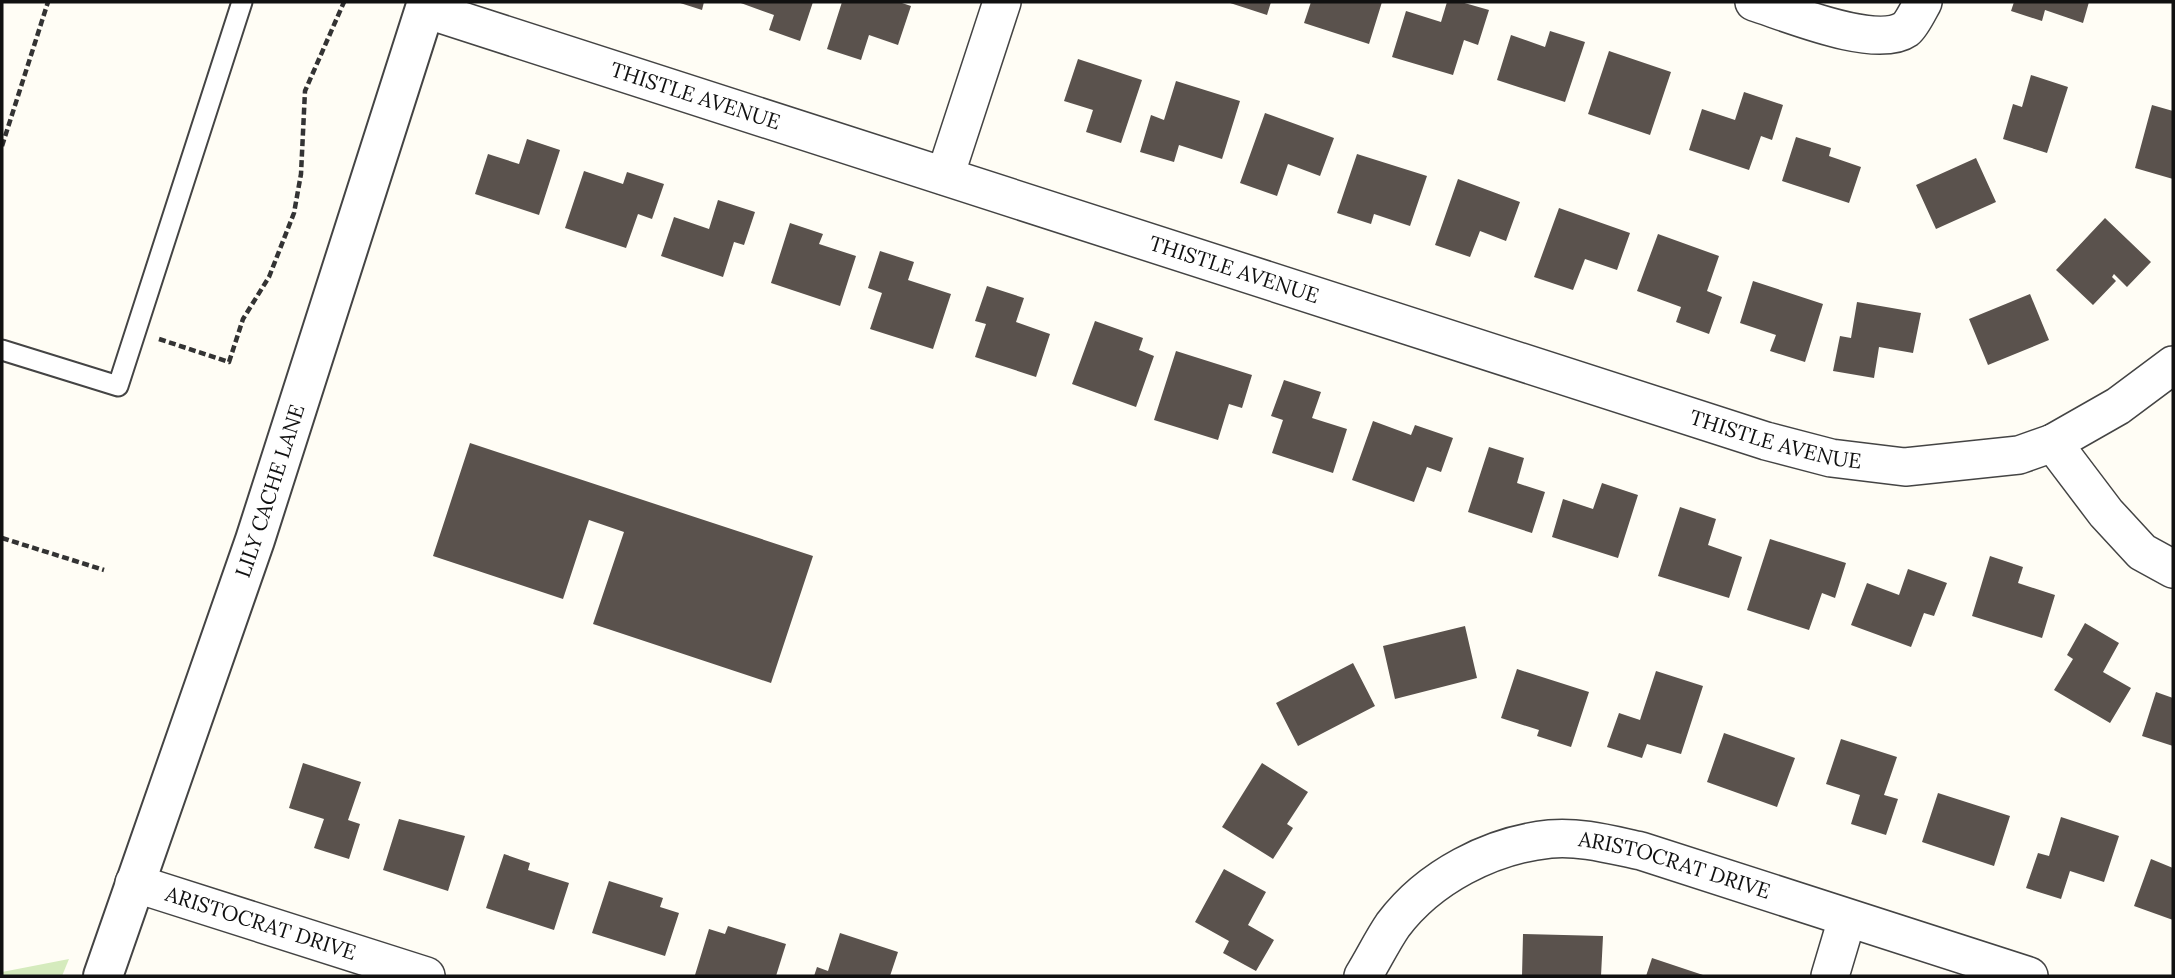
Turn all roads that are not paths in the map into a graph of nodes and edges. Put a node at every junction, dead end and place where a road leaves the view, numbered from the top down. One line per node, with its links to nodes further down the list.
1 (242, 2): 7 (lane)
2 (1002, 2): 6 (street)
3 (1754, 2): 5 (street)
4 (426, 5): 6 (street, THISTLE AVENUE); 11 (street, LILY CACHE LANE)
5 (1915, 29)
6 (945, 176): 9 (street, THISTLE AVENUE)
7 (2, 350)
8 (2173, 365): 9 (street, THISTLE AVENUE)
9 (2053, 443): 10 (street)
10 (2173, 569)
11 (134, 883): 13 (street, LILY CACHE LANE); 14 (street, ARISTOCRAT DRIVE)
12 (1847, 919): 15 (street, ARISTOCRAT DRIVE); 16 (street); 17 (street, ARISTOCRAT DRIVE)
13 (103, 976)
14 (426, 976)
15 (1363, 976)
16 (1830, 976)
17 (2029, 976)

